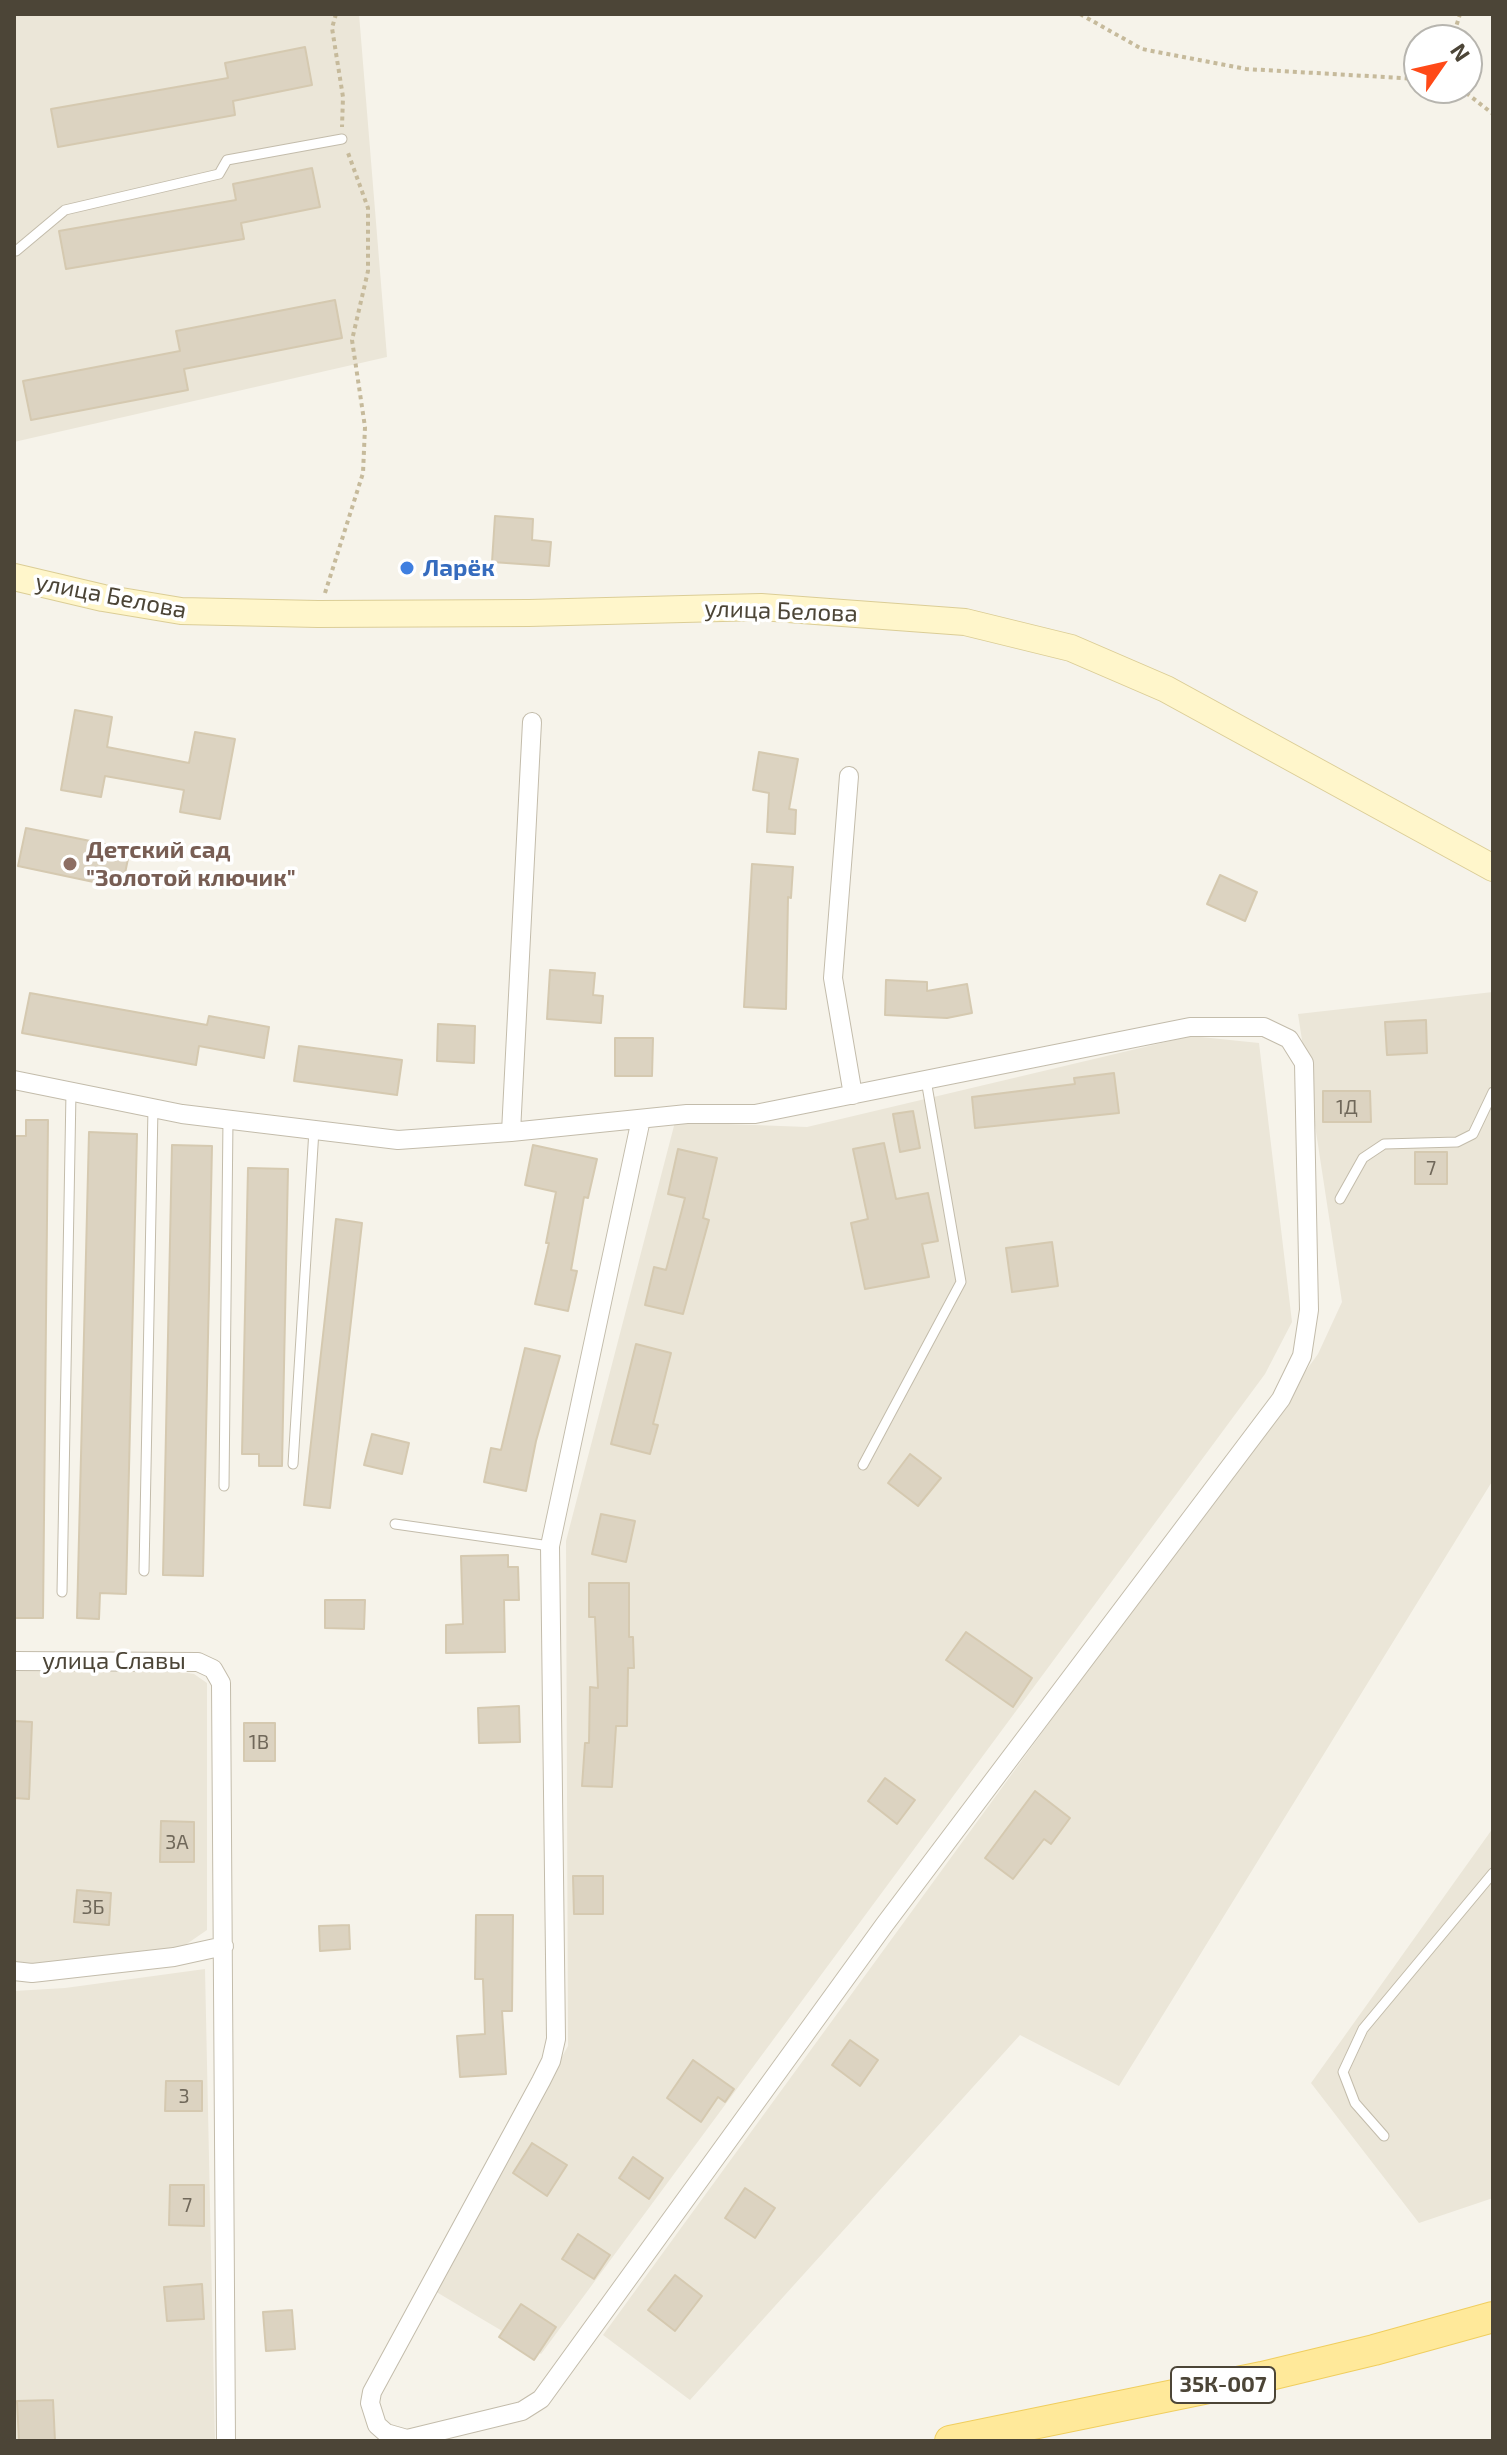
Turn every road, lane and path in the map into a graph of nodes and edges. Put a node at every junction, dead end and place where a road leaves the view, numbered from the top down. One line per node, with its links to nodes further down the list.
1 (336, 14): 4 (path)
2 (1080, 14): 3 (path)
3 (1403, 78)
4 (342, 139): 5 (lane); 7 (path)
5 (16, 251)
6 (14, 577): 7 (main road, улица Белова)
7 (318, 614): 10 (main road, улица Белова)
8 (532, 722): 20 (street)
9 (849, 776): 15 (street)
10 (1493, 868)
11 (14, 1080): 13 (street)
12 (926, 1080): 15 (street); 23 (lane); 26 (street)
13 (71, 1092): 16 (street); 28 (lane)
14 (1493, 1092): 21 (lane)
15 (853, 1095): 17 (street)
16 (153, 1108): 18 (street); 27 (lane)
17 (641, 1119): 20 (street); 26 (street)
18 (228, 1120): 19 (street); 24 (lane)
19 (314, 1130): 20 (street); 22 (lane)
20 (511, 1132)
21 (1340, 1199)
22 (293, 1464)
23 (863, 1465)
24 (224, 1486)
25 (395, 1524): 26 (lane)
26 (550, 1546)
27 (144, 1571)
28 (62, 1592)
29 (14, 1661): 31 (street, улица Славы)
30 (1493, 1873): 33 (lane)
31 (224, 1946): 32 (street); 35 (street)
32 (14, 1971)
33 (1384, 2136)
34 (1493, 2317): 36 (main road, 35К-007)
35 (226, 2441)
36 (950, 2441)

